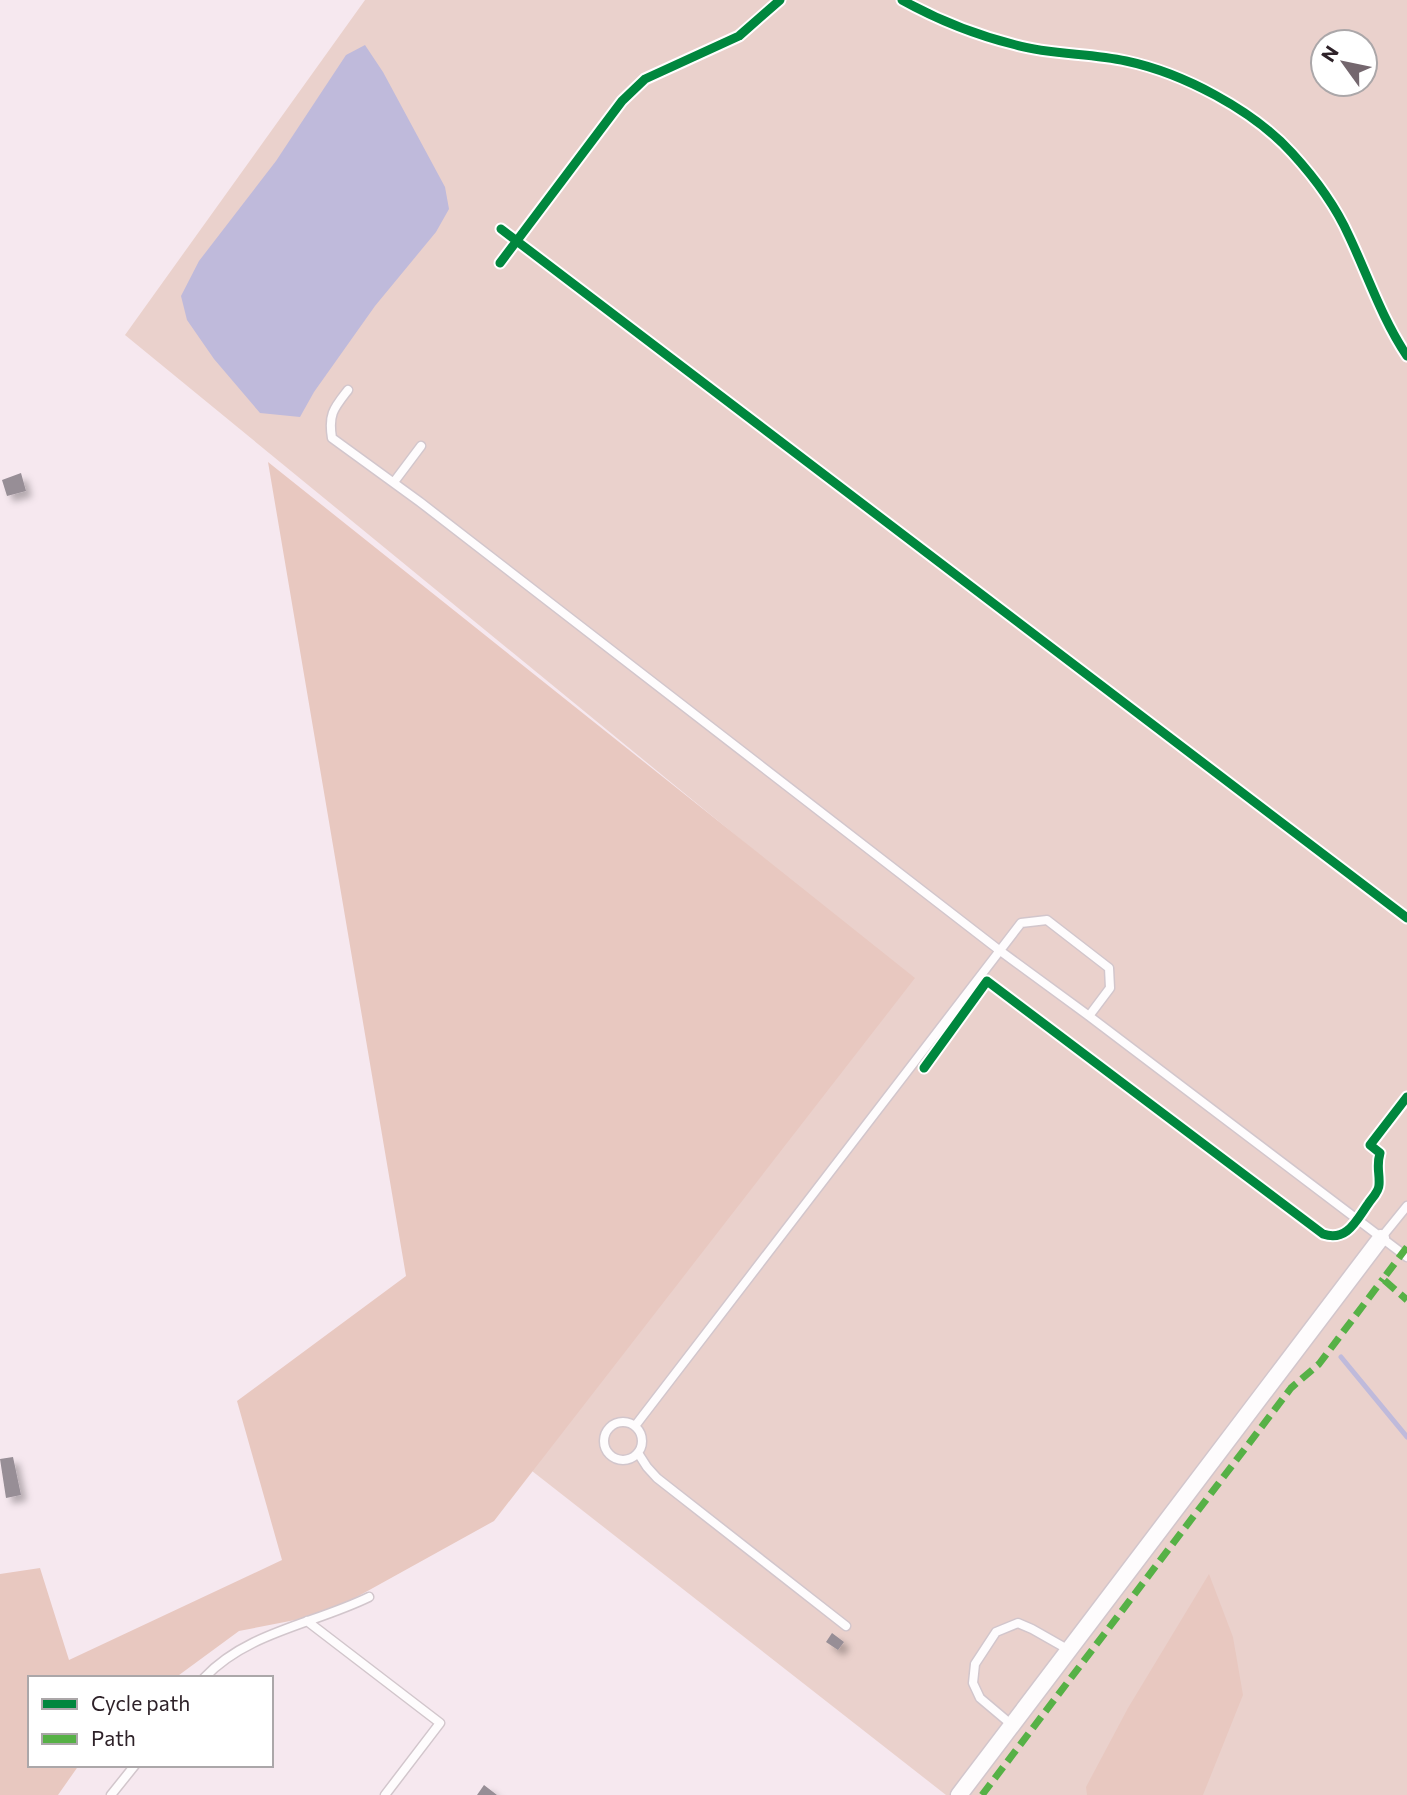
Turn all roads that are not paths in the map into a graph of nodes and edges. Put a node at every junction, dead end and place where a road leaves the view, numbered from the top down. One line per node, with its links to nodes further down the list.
1 (348, 390): 3 (lane)
2 (421, 446): 3 (lane)
3 (394, 482): 4 (lane)
4 (999, 950): 5 (lane); 5 (lane); 9 (lane)
5 (1089, 1016): 7 (lane)
6 (1407, 1206): 7 (lane)
7 (1381, 1238): 8 (lane); 14 (street)
8 (1407, 1257)
9 (635, 1426): 10 (lane); 10 (lane)
10 (638, 1453): 13 (lane)
11 (369, 1597): 12 (lane)
12 (307, 1621): 15 (lane); 19 (lane)
13 (846, 1626)
14 (1069, 1650): 16 (street); 16 (lane)
15 (206, 1676)
16 (1012, 1725): 20 (street)
17 (133, 1767): 18 (lane)
18 (111, 1795)
19 (384, 1795)
20 (959, 1795)

